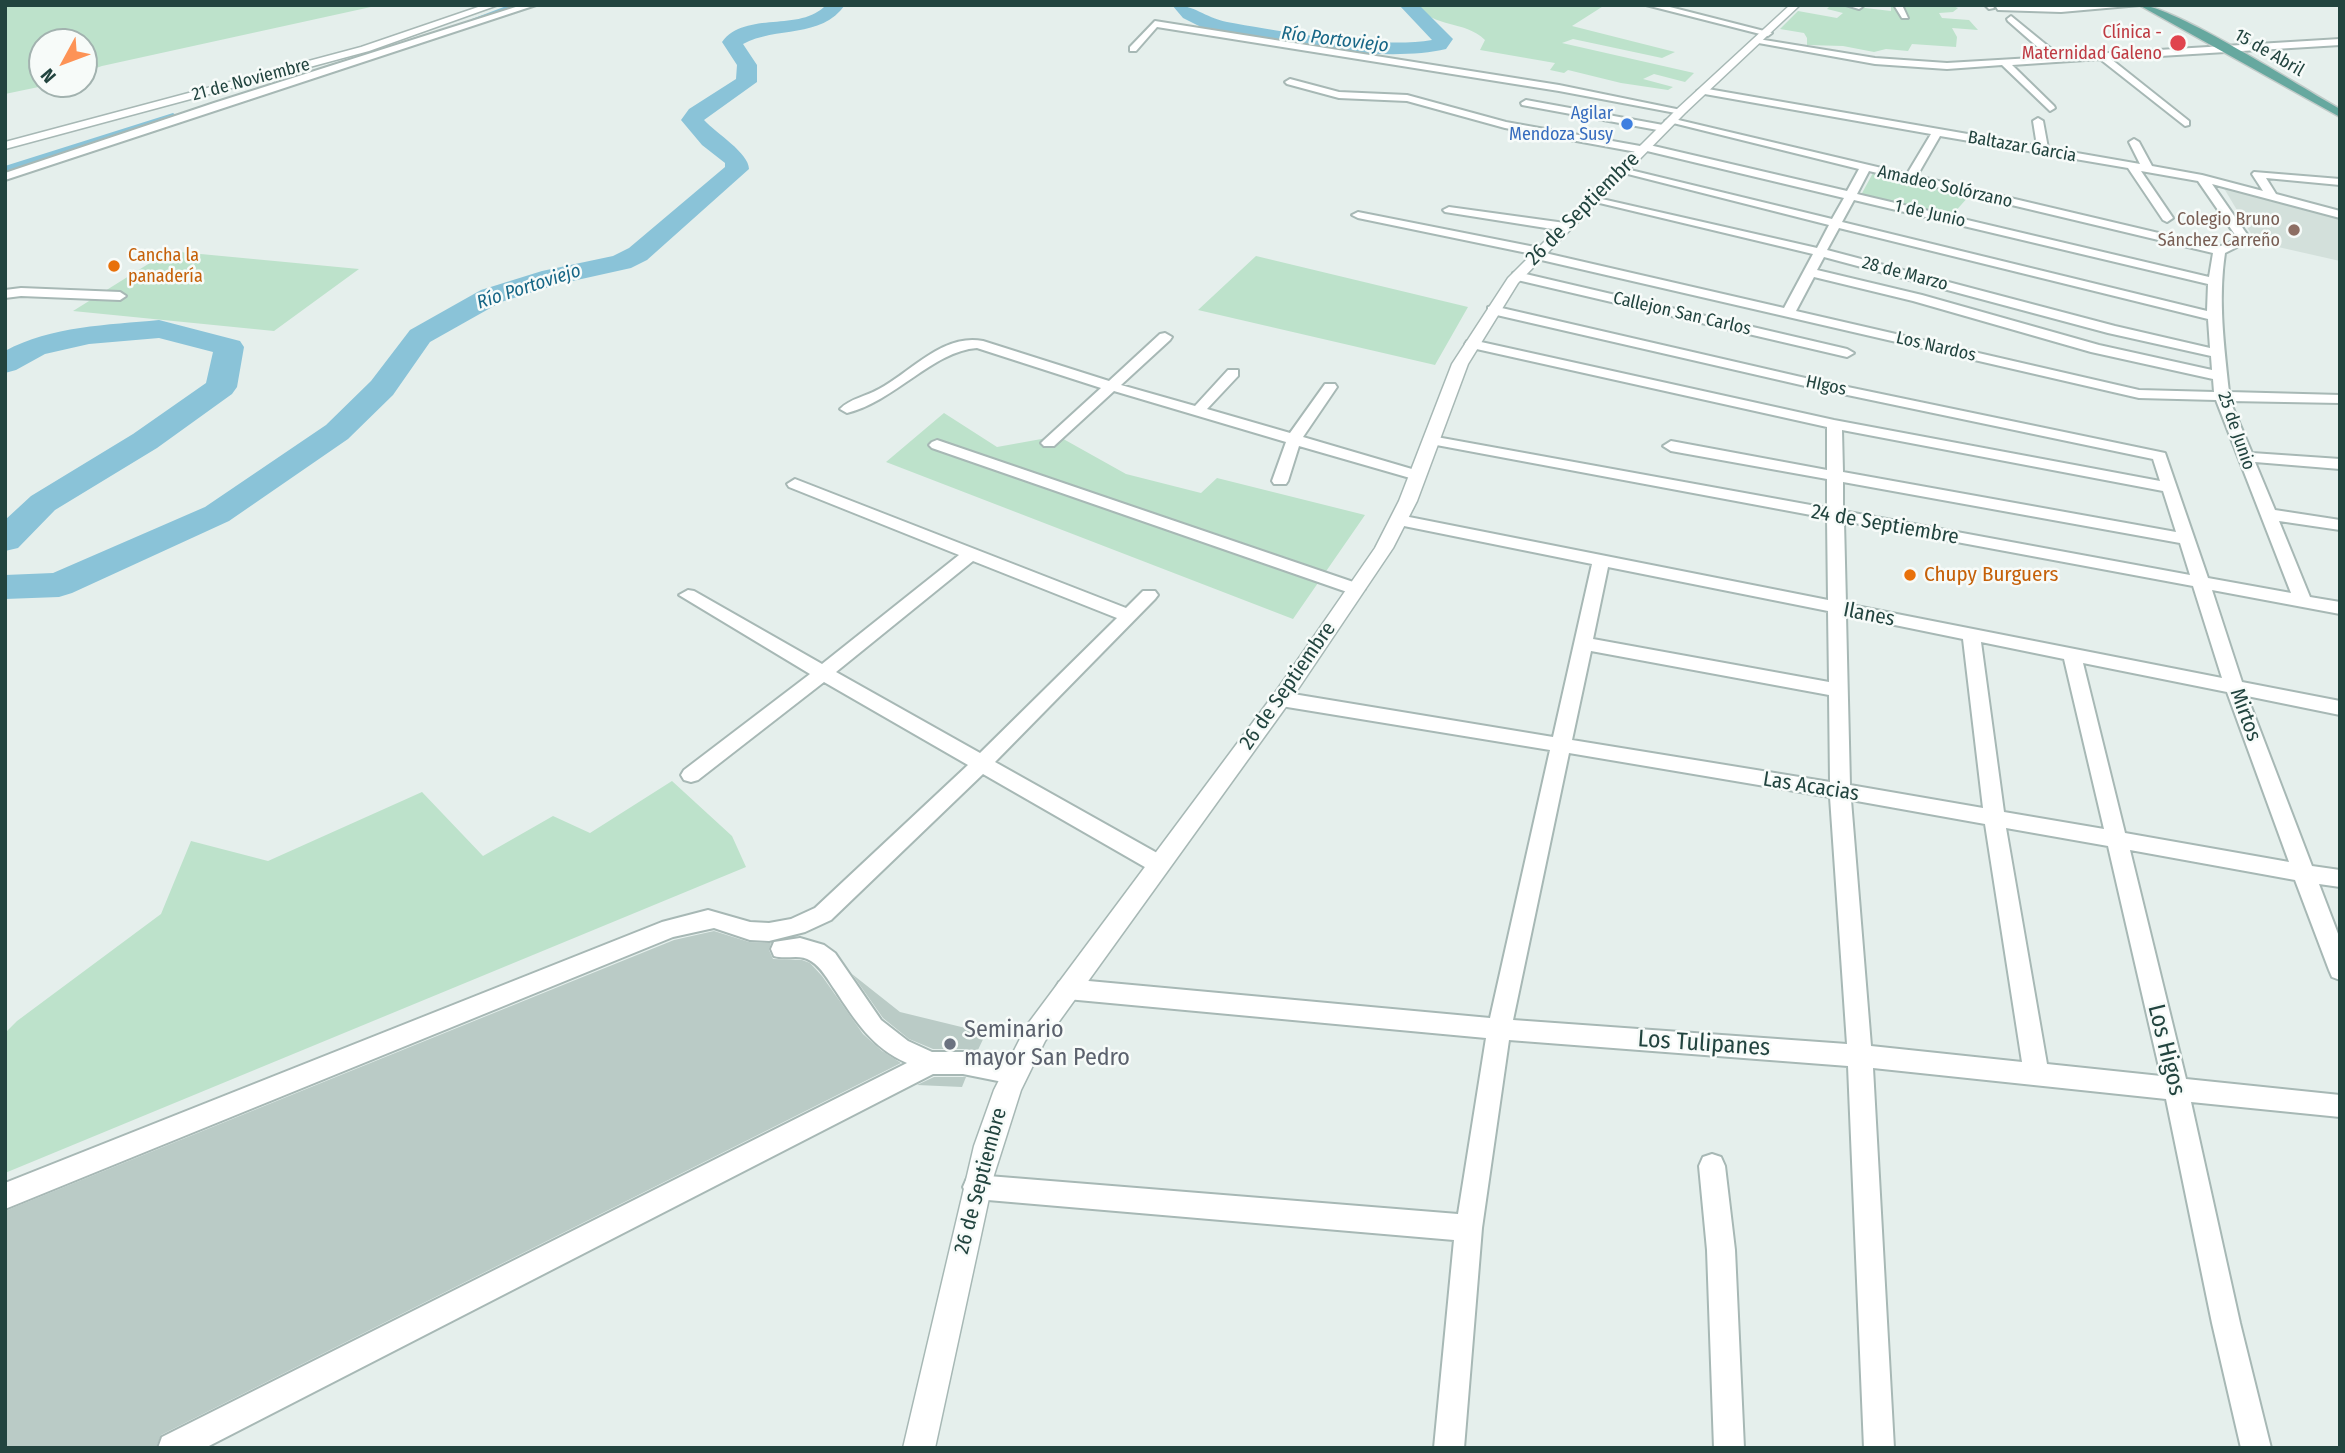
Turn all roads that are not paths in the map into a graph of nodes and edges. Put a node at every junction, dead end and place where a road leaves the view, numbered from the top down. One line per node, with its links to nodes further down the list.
1 (494, 5): 21 (street, 21 de Noviembre)
2 (532, 5): 21 (street)
3 (1650, 5): 15 (street)
4 (1796, 5): 14 (street, 26 de Septiembre)
5 (1849, 5): 9 (street)
6 (1898, 5): 11 (street)
7 (2136, 5): 10 (street)
8 (2143, 5): 18 (main road, 15 de Abril)
9 (1860, 7)
10 (1992, 7)
11 (1905, 16)
12 (2011, 19): 20 (street)
13 (1765, 20): 14 (street)
14 (1778, 23): 15 (street, 26 de Septiembre)
15 (1763, 37): 22 (street); 24 (street, 26 de Septiembre)
16 (2340, 41): 18 (street)
17 (1133, 48): 28 (street)
18 (2228, 49): 19 (street); 27 (main road, 15 de Abril)
19 (2102, 56): 20 (street); 30 (street)
20 (2057, 59): 22 (street)
21 (341, 62): 33 (street, 21 de Noviembre); 40 (street)
22 (2004, 62): 26 (street)
23 (1290, 82): 34 (street, 1 de Junio)
24 (1702, 91): 28 (street, 26 de Septiembre); 31 (street, Baltazar Garcia)
25 (1526, 103): 28 (street)
26 (2050, 108)
27 (2340, 114)
28 (1671, 120): 34 (street, 26 de Septiembre); 37 (street, Amadeo Solórzano)
29 (2038, 121): 35 (street)
30 (2185, 123)
31 (1937, 132): 35 (street, Baltazar Garcia); 41 (street)
32 (2134, 142): 38 (street)
33 (5, 146)
34 (1644, 149): 39 (street, 26 de Septiembre); 44 (street, 1 de Junio)
35 (2043, 150): 36 (street, Baltazar Garcia)
36 (2132, 166): 38 (street, Baltazar Garcia); 50 (street)
37 (1865, 168): 41 (street, Amadeo Solórzano); 44 (street)
38 (2148, 169): 42 (street, Baltazar Garcia)
39 (1622, 171): 46 (street, 26 de Septiembre); 51 (street)
40 (5, 177)
41 (1910, 178): 53 (street, Amadeo Solórzano)
42 (2202, 178): 45 (street, Baltazar Garcia); 53 (street)
43 (2340, 181): 45 (street)
44 (1850, 195): 51 (street); 58 (street, 1 de Junio)
45 (2271, 195): 49 (street, Baltazar Garcia)
46 (1593, 200): 52 (street, 26 de Septiembre); 54 (street, 28 de Marzo)
47 (1449, 209): 52 (street)
48 (1358, 215): 55 (street, Los Nardos)
49 (2340, 215)
50 (2167, 218)
51 (1836, 222): 54 (street); 63 (street)
52 (1565, 227): 55 (street, 26 de Septiembre)
53 (2219, 251): 58 (street, 25 de Junio)
54 (1820, 252): 56 (street); 67 (street, 28 de Marzo)
55 (1538, 254): 57 (street, 26 de Septiembre); 62 (street, Los Nardos)
56 (1811, 272): 62 (street); 69 (street)
57 (1517, 276): 61 (street, 26 de Septiembre); 66 (street, Callejon San Carlos)
58 (2214, 282): 63 (street, 25 de Junio)
59 (5, 294): 60 (street)
60 (120, 296)
61 (1493, 310): 65 (street, 26 de Septiembre); 82 (street, HIgos)
62 (1788, 313): 72 (street, Los Nardos)
63 (2214, 317): 67 (street, 25 de Junio)
64 (1165, 337): 70 (street)
65 (1472, 344): 76 (street); 78 (street, 26 de Septiembre)
66 (1847, 353)
67 (2216, 353): 69 (street, 25 de Junio)
68 (1233, 373): 75 (street)
69 (2219, 376): 72 (street, 25 de Junio)
70 (1111, 386): 74 (street); 75 (street); 79 (street)
71 (1331, 387): 77 (street)
72 (2222, 398): 73 (street, Los Nardos); 83 (street, 25 de Junio)
73 (2340, 399)
74 (847, 409)
75 (1197, 412): 77 (street)
76 (1834, 424): 85 (street); 89 (street)
77 (1294, 439): 86 (street); 87 (street)
78 (1431, 440): 86 (street, 26 de Septiembre); 91 (street, 24 de Septiembre)
79 (1049, 443)
80 (937, 445): 98 (street)
81 (1671, 446): 85 (street)
82 (2160, 456): 89 (street, Mirtos)
83 (2244, 457): 84 (street); 90 (street, 25 de Junio)
84 (2340, 464)
85 (1836, 474): 91 (street); 94 (street)
86 (1417, 475): 92 (street, 26 de Septiembre)
87 (1280, 481)
88 (794, 484): 95 (street)
89 (2169, 487): 94 (street, Mirtos)
90 (2268, 514): 93 (street); 101 (street, 25 de Junio)
91 (1836, 517): 97 (street, 24 de Septiembre); 102 (street)
92 (1399, 520): 96 (street, Ilanes); 98 (street, 26 de Septiembre)
93 (2340, 525)
94 (2186, 540): 97 (street, Mirtos)
95 (971, 554): 104 (street); 108 (street)
96 (1601, 561): 102 (street, Ilanes); 106 (street)
97 (2202, 582): 101 (street, 24 de Septiembre); 109 (street, Mirtos)
98 (1356, 589): 111 (street, 26 de Septiembre)
99 (688, 595): 108 (street)
100 (1149, 595): 104 (street)
101 (2303, 601): 103 (street, 24 de Septiembre)
102 (1835, 608): 105 (street, Ilanes); 110 (street)
103 (2340, 608)
104 (1129, 616): 114 (street)
105 (1971, 634): 107 (street, Ilanes); 117 (street)
106 (1582, 643): 110 (street); 113 (street)
107 (2072, 654): 109 (street, Ilanes); 118 (street, Los Higos)
108 (823, 673): 114 (street); 115 (street)
109 (2234, 686): 112 (street, Ilanes); 120 (street, Mirtos)
110 (1837, 690): 116 (street)
111 (1281, 699): 113 (street, Las Acacias); 119 (street, 26 de Septiembre)
112 (2340, 708)
113 (1560, 747): 116 (street, Las Acacias); 125 (street)
114 (982, 763): 119 (street); 134 (street)
115 (691, 775)
116 (1840, 791): 117 (street, Las Acacias); 126 (street)
117 (1994, 818): 118 (street, Las Acacias); 129 (street)
118 (2114, 839): 120 (street, Las Acacias); 130 (street, Los Higos)
119 (1158, 864): 124 (street, 26 de Septiembre)
120 (2303, 871): 121 (street, Las Acacias); 123 (street, Mirtos)
121 (2340, 879)
122 (782, 949): 127 (street)
123 (2340, 970)
124 (1067, 989): 125 (street, Los Tulipanes); 128 (street, 26 de Septiembre)
125 (1499, 1029): 126 (street, Los Tulipanes); 135 (street)
126 (1860, 1056): 129 (street, Los Tulipanes); 140 (street)
127 (931, 1063): 128 (street); 136 (street)
128 (1013, 1073): 133 (street, 26 de Septiembre)
129 (2036, 1073): 130 (street, Los Tulipanes)
130 (2176, 1088): 131 (street, Los Tulipanes); 141 (street, Los Higos)
131 (2340, 1106)
132 (1712, 1166): 139 (street)
133 (976, 1187): 135 (street); 137 (street, 26 de Septiembre)
134 (5, 1196)
135 (1469, 1228): 138 (street)
136 (173, 1448)
137 (919, 1448)
138 (1449, 1448)
139 (1729, 1448)
140 (1879, 1448)
141 (2256, 1448)

